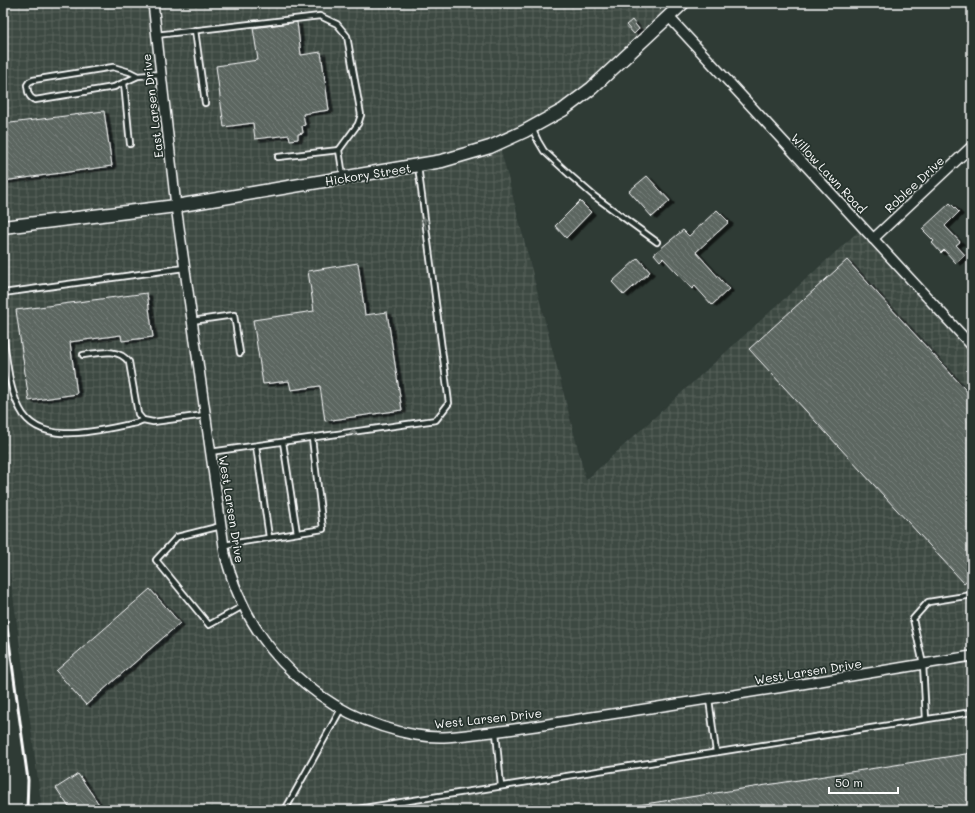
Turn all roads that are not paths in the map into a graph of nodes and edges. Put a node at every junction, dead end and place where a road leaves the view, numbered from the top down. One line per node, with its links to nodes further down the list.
1 (153, 3): 5 (street, East Larsen Drive)
2 (684, 3): 3 (street, Hickory Street)
3 (669, 17): 10 (street, Hickory Street); 19 (street, Willow Lawn Road)
4 (195, 30): 5 (lane); 9 (lane); 13 (lane)
5 (156, 35): 6 (street, East Larsen Drive)
6 (160, 74): 7 (lane); 17 (street, East Larsen Drive)
7 (138, 76): 8 (lane); 8 (lane)
8 (124, 83): 11 (lane)
9 (205, 103)
10 (532, 128): 15 (street, Hickory Street); 20 (lane)
11 (130, 144)
12 (972, 146): 19 (street, Roblee Drive)
13 (339, 150): 14 (lane); 16 (lane)
14 (278, 157)
15 (418, 166): 16 (street, Hickory Street); 30 (lane, one-way to 15)
16 (343, 178): 17 (street, Hickory Street)
17 (176, 206): 18 (street, Hickory Street); 21 (street, West Larsen Drive)
18 (3, 227)
19 (873, 239): 25 (street, Willow Lawn Road)
20 (657, 242)
21 (184, 268): 22 (lane); 23 (street, West Larsen Drive)
22 (3, 293)
23 (192, 321): 26 (lane); 28 (street, West Larsen Drive)
24 (3, 334): 29 (lane)
25 (972, 346)
26 (240, 353)
27 (83, 355): 29 (lane)
28 (205, 415): 29 (lane); 33 (street, West Larsen Drive)
29 (143, 420)
30 (312, 438): 31 (lane); 35 (lane)
31 (283, 442): 32 (lane); 35 (lane)
32 (256, 446): 33 (lane); 36 (lane)
33 (210, 452): 34 (street, West Larsen Drive)
34 (221, 526): 37 (street, West Larsen Drive); 39 (lane)
35 (297, 533): 36 (lane)
36 (269, 538): 37 (lane)
37 (224, 545): 39 (street, West Larsen Drive)
38 (972, 595): 41 (lane)
39 (244, 606): 43 (street, West Larsen Drive)
40 (972, 656): 41 (street, West Larsen Drive)
41 (923, 664): 42 (street, West Larsen Drive); 45 (lane)
42 (709, 699): 46 (street, West Larsen Drive); 47 (lane)
43 (341, 709): 46 (street, West Larsen Drive); 49 (lane)
44 (972, 712): 45 (lane)
45 (926, 719): 47 (lane)
46 (496, 732): 48 (lane)
47 (716, 752): 48 (lane)
48 (501, 786): 50 (lane)
49 (285, 810)
50 (351, 810)

